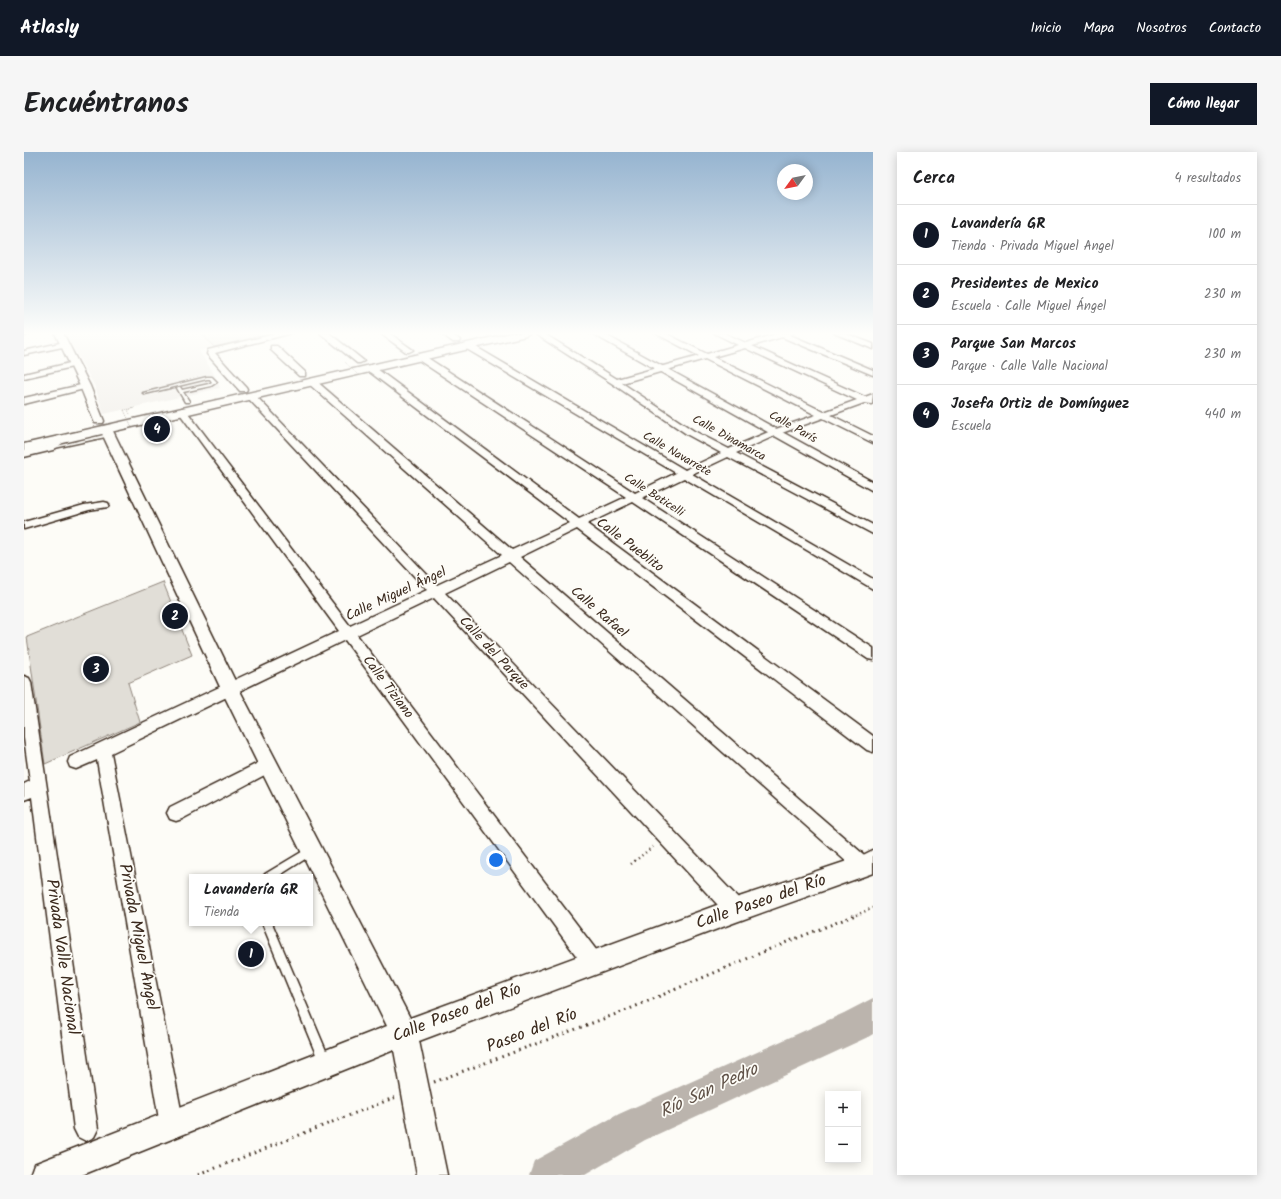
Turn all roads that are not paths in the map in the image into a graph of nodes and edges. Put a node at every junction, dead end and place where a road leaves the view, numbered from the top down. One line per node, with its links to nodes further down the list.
1 (83, 381): 16 (street)
2 (196, 381): 15 (lane)
3 (213, 381): 21 (lane)
4 (236, 381): 17 (street, Calle del Parque)
5 (295, 381): 17 (main road)
6 (310, 381): 39 (street, Calle Rafael)
7 (387, 381): 36 (street, Calle Pueblito)
8 (455, 381): 34 (street, Calle Boticelli)
9 (528, 381): 32 (street, Calle Navarrete)
10 (620, 381): 14 (street)
11 (682, 381): 24 (street, Calle París)
12 (754, 381): 22 (street)
13 (826, 381): 19 (street)
14 (616, 382): 30 (street, Calle Dinamarca)
15 (178, 385): 18 (lane); 21 (lane)
16 (86, 386): 20 (street); 23 (street)
17 (247, 392): 21 (main road); 41 (street, Calle del Parque)
18 (145, 393)
19 (870, 400): 22 (street, Calle Miguel Ángel)
20 (24, 401)
21 (184, 401): 23 (main road); 23 (main road); 42 (street, Calle Tiziano)
22 (823, 415): 24 (street, Calle Miguel Ángel); 27 (street)
23 (104, 428): 25 (main road); 26 (main road); 29 (lane); 45 (street)
24 (776, 432): 30 (street, Calle Miguel Ángel); 33 (street, Calle París)
25 (24, 438)
26 (63, 439): 28 (main road); 29 (street)
27 (873, 440)
28 (24, 448)
29 (50, 448): 31 (street)
30 (728, 453): 32 (street, Calle Miguel Ángel); 38 (street, Calle Dinamarca)
31 (24, 454)
32 (686, 473): 34 (street, Calle Miguel Ángel); 40 (street, Calle Navarrete)
33 (873, 487)
34 (635, 498): 36 (street, Calle Miguel Ángel); 43 (street, Calle Boticelli)
35 (104, 505): 37 (street)
36 (579, 525): 39 (street, Calle Miguel Ángel); 46 (street, Calle Pueblito)
37 (24, 526)
38 (873, 530)
39 (512, 557): 41 (street, Calle Miguel Ángel); 53 (street, Calle Rafael)
40 (873, 585)
41 (436, 592): 42 (street, Calle Miguel Ángel); 55 (street, Calle del Parque)
42 (348, 634): 45 (street, Calle Miguel Ángel); 57 (street, Calle Tiziano)
43 (873, 655)
44 (24, 682): 50 (street, Privada Valle Nacional)
45 (230, 689): 47 (street, Calle Miguel Ángel); 49 (street)
46 (873, 745)
47 (103, 750): 48 (street, Calle Miguel Ángel); 60 (street, Privada Miguel Angel)
48 (76, 762)
49 (268, 764): 51 (street); 52 (street)
50 (31, 780): 61 (street, Privada Valle Nacional)
51 (176, 813)
52 (312, 850): 54 (lane); 58 (street)
53 (868, 863): 55 (street, Calle Paseo del Río)
54 (273, 874)
55 (736, 910): 57 (street, Calle Paseo del Río)
56 (269, 926): 59 (lane)
57 (593, 962): 58 (street, Calle Paseo del Río)
58 (404, 1033): 59 (street, Calle Paseo del Río); 63 (street)
59 (325, 1064): 60 (street, Calle Paseo del Río)
60 (172, 1125): 62 (street, Calle Paseo del Río)
61 (86, 1129)
62 (45, 1175)
63 (432, 1175)

